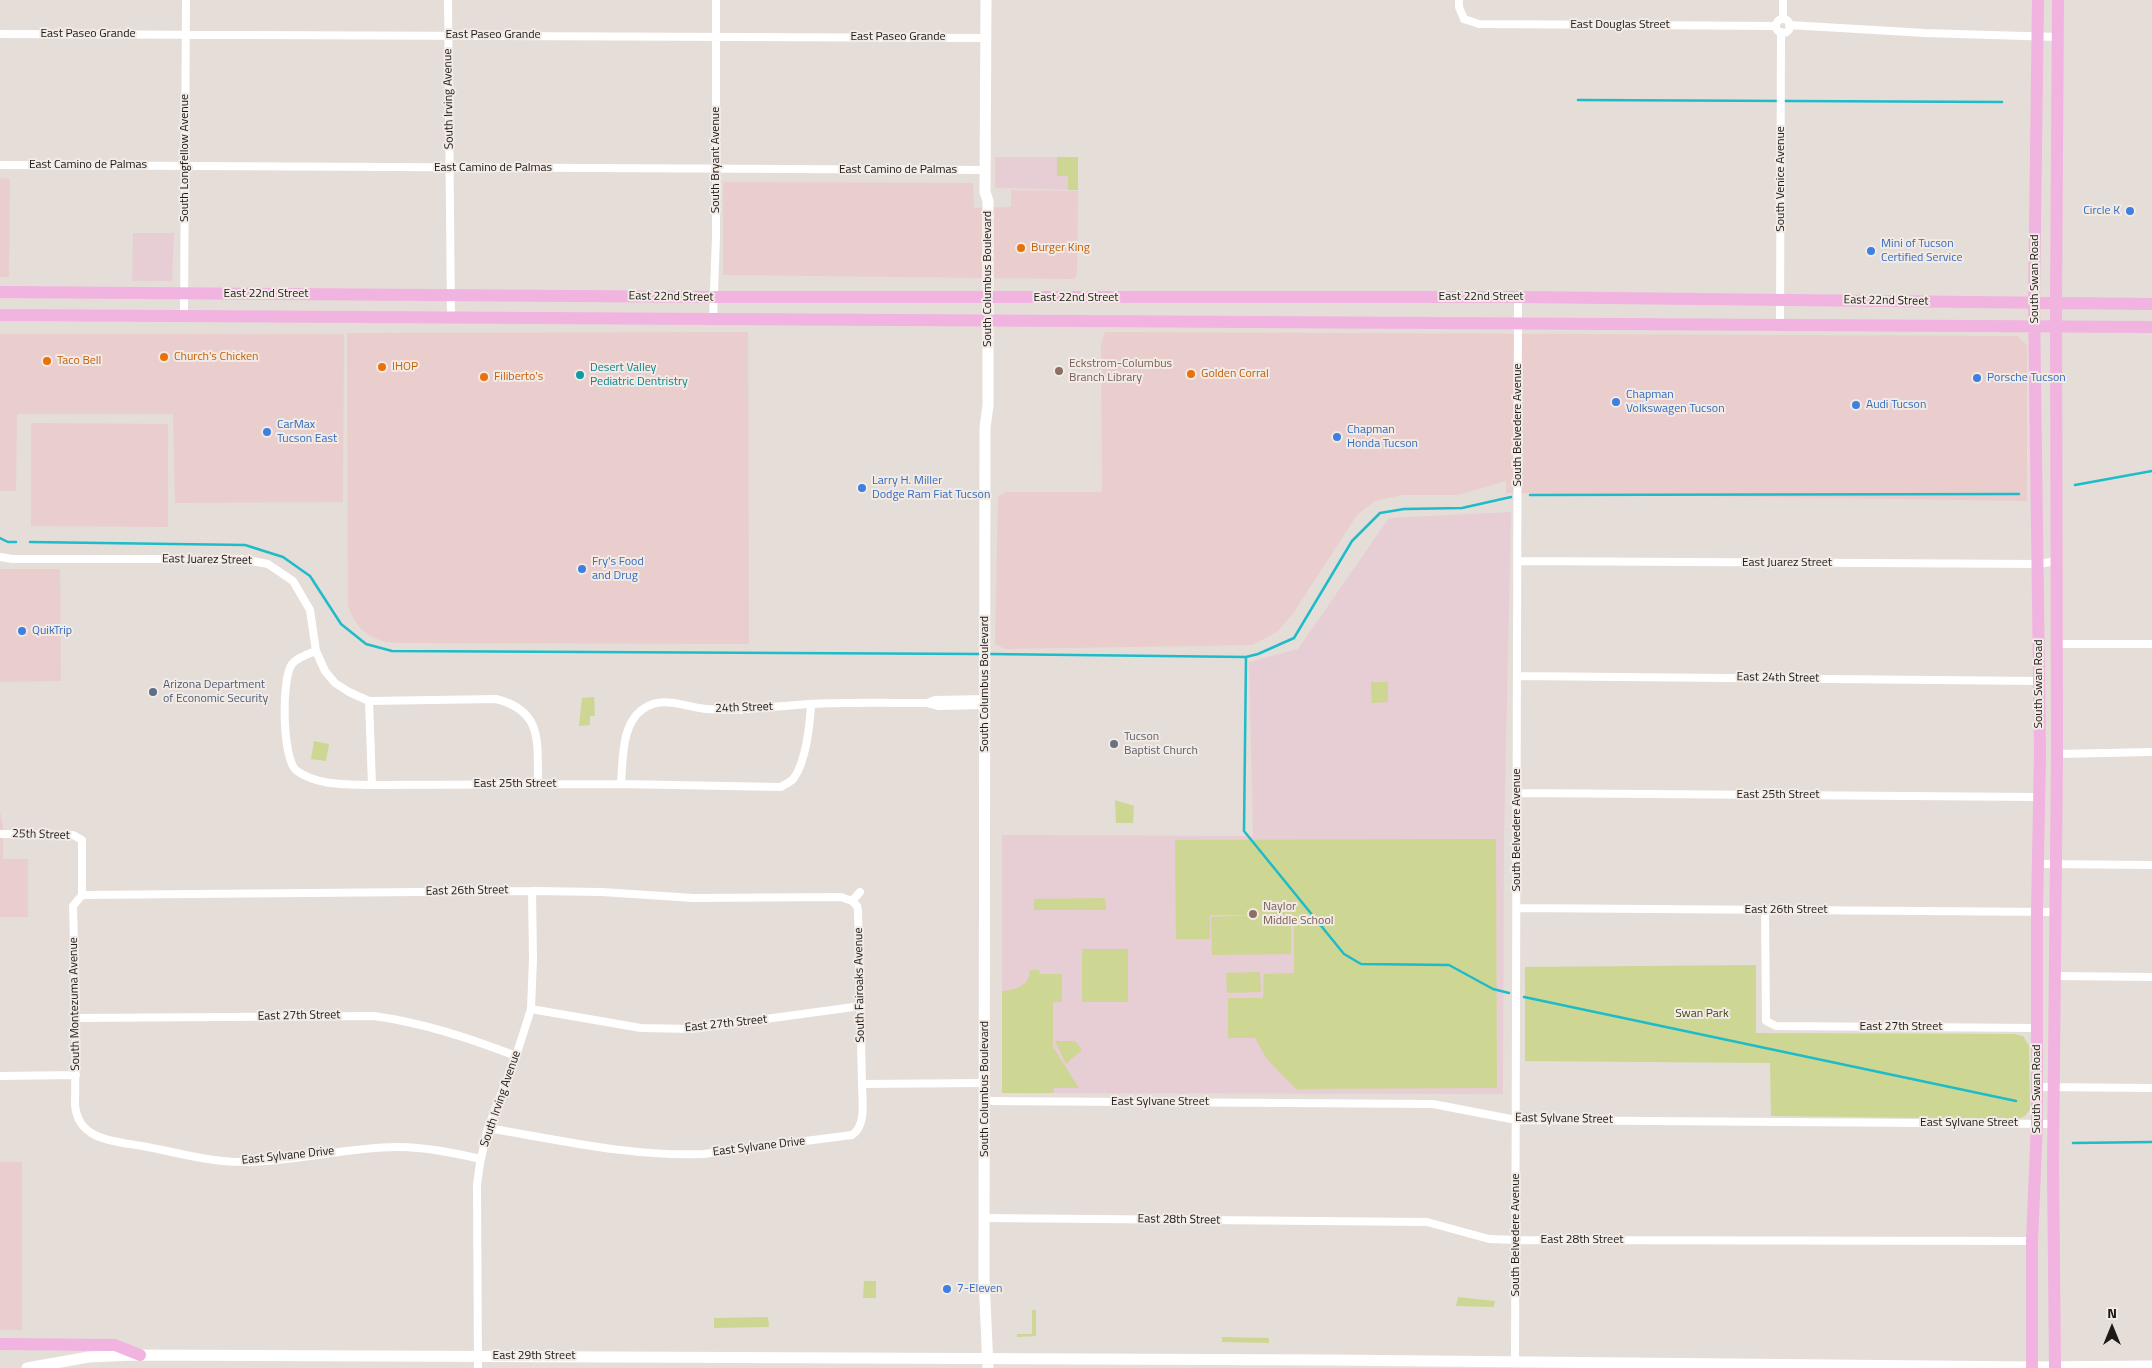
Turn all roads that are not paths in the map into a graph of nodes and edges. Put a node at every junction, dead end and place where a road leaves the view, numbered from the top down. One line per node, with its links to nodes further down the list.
1 (186, 0): 12 (street, South Longfellow Avenue)
2 (448, 0): 13 (street, South Irving Avenue)
3 (716, 0): 14 (street, South Bryant Avenue)
4 (986, 0): 17 (street, South Columbus Boulevard)
5 (1459, 0): 10 (street, East Douglas Street)
6 (1783, 0): 9 (street)
7 (2038, 0): 15 (main road, South Swan Road)
8 (2058, 0): 16 (main road, South Swan Road)
9 (1786, 22): 10 (street); 10 (street); 15 (street)
10 (1779, 29): 29 (street, South Venice Avenue)
11 (0, 34): 12 (street, East Paseo Grande)
12 (186, 35): 13 (street, East Paseo Grande); 19 (street, South Longfellow Avenue)
13 (448, 35): 14 (street, East Paseo Grande); 20 (street, South Irving Avenue)
14 (716, 36): 17 (street, East Paseo Grande); 21 (street, South Bryant Avenue)
15 (2038, 36): 16 (street); 30 (main road, South Swan Road)
16 (2058, 37): 31 (main road, South Swan Road)
17 (986, 38): 22 (street, South Columbus Boulevard)
18 (0, 165): 19 (street, East Camino de Palmas)
19 (185, 166): 20 (street, East Camino de Palmas); 24 (street, South Longfellow Avenue)
20 (450, 168): 21 (street, East Camino de Palmas); 25 (street, South Irving Avenue)
21 (716, 169): 22 (street, East Camino de Palmas); 26 (street, South Bryant Avenue)
22 (985, 170): 27 (street, South Columbus Boulevard)
23 (0, 292): 24 (main road, East 22nd Street)
24 (184, 294): 25 (main road, East 22nd Street); 34 (street, South Longfellow Avenue)
25 (451, 294): 26 (main road, East 22nd Street); 35 (street, South Irving Avenue)
26 (714, 297): 27 (main road, East 22nd Street); 36 (street, South Bryant Avenue)
27 (988, 297): 28 (main road, East 22nd Street); 37 (street, South Columbus Boulevard)
28 (1518, 297): 29 (main road, East 22nd Street); 38 (street, South Belvedere Avenue)
29 (1780, 300): 30 (main road, East 22nd Street); 39 (street, South Venice Avenue)
30 (2034, 303): 31 (main road, East 22nd Street); 40 (main road, South Swan Road)
31 (2056, 303): 32 (main road, East 22nd Street); 41 (main road, South Swan Road)
32 (2152, 304)
33 (0, 315): 34 (main road, East 22nd Street)
34 (184, 316): 35 (main road, East 22nd Street)
35 (451, 318): 36 (main road, East 22nd Street)
36 (713, 320): 37 (main road, East 22nd Street)
37 (988, 320): 38 (main road, East 22nd Street); 53 (street, South Columbus Boulevard)
38 (1518, 323): 39 (main road, East 22nd Street); 44 (street, South Belvedere Avenue)
39 (1780, 325): 40 (main road, East 22nd Street)
40 (2035, 326): 41 (main road, East 22nd Street); 46 (main road, South Swan Road)
41 (2056, 326): 42 (main road, East 22nd Street); 45 (main road, South Swan Road)
42 (2152, 327)
43 (0, 556): 49 (street, East Juarez Street)
44 (1518, 561): 46 (street, East Juarez Street); 50 (street, South Belvedere Avenue)
45 (2056, 562): 46 (street, East Juarez Street); 47 (main road, South Swan Road)
46 (2039, 564): 51 (main road, South Swan Road)
47 (2056, 644): 48 (street); 56 (main road, South Swan Road)
48 (2152, 644)
49 (316, 651): 52 (street, East Juarez Street); 59 (street, East 25th Street)
50 (1517, 676): 51 (street, East 24th Street); 60 (street, South Belvedere Avenue)
51 (2039, 681): 61 (main road, South Swan Road)
52 (369, 701): 57 (street, East Juarez Street); 59 (street)
53 (985, 702): 54 (street, 24th Street); 84 (street, South Columbus Boulevard)
54 (811, 704): 58 (street, 24th Street); 58 (street, East 25th Street)
55 (2152, 752): 56 (street)
56 (2057, 754): 65 (main road, South Swan Road)
57 (538, 784): 58 (street, East 25th Street); 59 (street, East 25th Street)
58 (621, 784)
59 (372, 785)
60 (1517, 793): 61 (street, East 25th Street); 71 (street, South Belvedere Avenue)
61 (2038, 797): 64 (main road, South Swan Road)
62 (0, 834): 63 (street, 25th Street)
63 (82, 840): 69 (street, South Montezuma Avenue)
64 (2038, 864): 65 (street); 73 (main road, South Swan Road)
65 (2056, 864): 66 (street); 74 (main road, South Swan Road)
66 (2152, 864)
67 (532, 891): 69 (street, East 26th Street); 70 (street, East 26th Street); 78 (street, South Irving Avenue)
68 (860, 892): 70 (street)
69 (82, 895): 79 (street, South Montezuma Avenue)
70 (852, 901): 77 (street, South Fairoaks Avenue)
71 (1517, 908): 72 (street, East 26th Street); 91 (street, South Belvedere Avenue)
72 (1765, 909): 73 (street, East 26th Street); 80 (street, East 27th Street)
73 (2037, 912): 74 (street, East 26th Street); 80 (main road, South Swan Road)
74 (2055, 912): 75 (main road, South Swan Road)
75 (2055, 976): 76 (street); 87 (main road, South Swan Road)
76 (2152, 977)
77 (861, 1006): 78 (street, East 27th Street); 85 (street, South Fairoaks Avenue)
78 (531, 1009): 81 (street, South Irving Avenue)
79 (76, 1018): 81 (street, East 27th Street); 82 (street, South Montezuma Avenue)
80 (2037, 1028): 86 (main road, South Swan Road)
81 (516, 1056): 94 (street, South Irving Avenue)
82 (76, 1075): 83 (street); 90 (street, South Montezuma Avenue)
83 (0, 1076)
84 (985, 1082): 85 (street); 89 (street, South Columbus Boulevard)
85 (862, 1084): 95 (street)
86 (2037, 1087): 87 (street); 92 (main road, South Swan Road)
87 (2055, 1088): 88 (street); 93 (main road, South Swan Road)
88 (2152, 1088)
89 (984, 1101): 91 (street, East Sylvane Street); 98 (street, South Columbus Boulevard)
90 (77, 1116): 97 (street, East Sylvane Drive)
91 (1516, 1120): 92 (street, East Sylvane Street); 99 (street, South Belvedere Avenue)
92 (2037, 1123): 93 (street, East Sylvane Street); 100 (main road, South Swan Road)
93 (2054, 1124): 110 (main road, South Swan Road)
94 (488, 1128): 95 (street, East Sylvane Drive); 97 (street, South Irving Avenue)
95 (858, 1131): 96 (street)
96 (864, 1138)
97 (481, 1159): 103 (street, South Irving Avenue)
98 (984, 1218): 99 (street, East 28th Street); 105 (street, South Columbus Boulevard)
99 (1516, 1240): 100 (street, East 28th Street); 104 (street, South Belvedere Avenue)
100 (2032, 1241): 109 (main road, South Swan Road)
101 (0, 1344): 102 (main road)
102 (140, 1355): 103 (street, East 29th Street); 111 (street, East 29th Street)
103 (478, 1362): 105 (street, East 29th Street)
104 (1515, 1362): 106 (street, East 29th Street); 107 (street, East 29th Street)
105 (988, 1364): 106 (street, East 29th Street)
106 (1331, 1364)
107 (1737, 1366): 109 (street, East 29th Street)
108 (2152, 1366): 110 (street, East 29th Street)
109 (2032, 1367): 110 (street, East 29th Street)
110 (2055, 1367)
111 (26, 1368)

